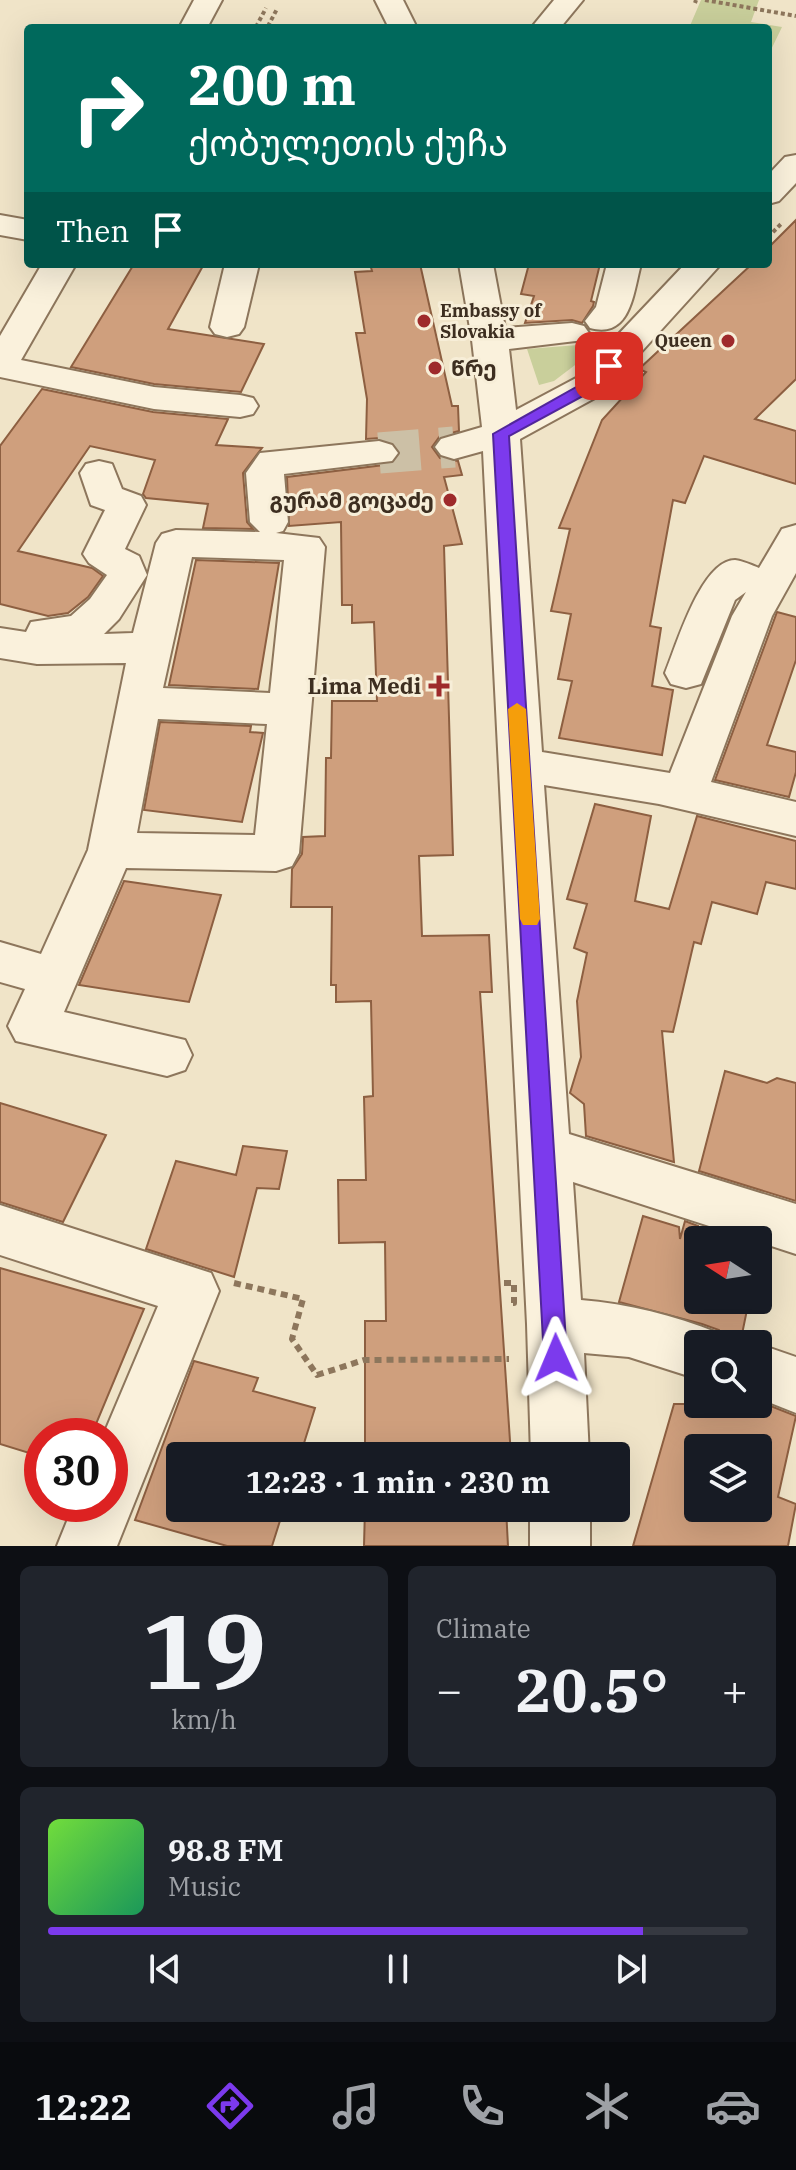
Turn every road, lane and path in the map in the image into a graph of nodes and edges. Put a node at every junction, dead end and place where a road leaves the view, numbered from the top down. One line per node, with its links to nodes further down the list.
1 (208, 0): 8 (street)
2 (389, 0): 11 (street)
3 (569, 0): 12 (street)
4 (705, 0): 7 (path)
5 (266, 8): 9 (path)
6 (277, 9): 10 (path)
7 (796, 16)
8 (195, 24)
9 (258, 24)
10 (269, 24)
11 (401, 24)
12 (548, 24)
13 (796, 164): 14 (street)
14 (772, 190)
15 (0, 225): 16 (street)
16 (24, 229)
17 (57, 268): 24 (street)
18 (241, 268): 22 (street)
19 (477, 268): 23 (street)
20 (623, 268): 23 (street)
21 (714, 269): 26 (street)
22 (227, 327)
23 (490, 340): 26 (street)
24 (0, 366): 25 (street)
25 (240, 406)
26 (501, 434): 27 (street); 39 (street)
27 (454, 447)
28 (379, 453): 30 (street)
29 (99, 473): 33 (street)
30 (269, 522)
31 (796, 538): 32 (street)
32 (769, 585): 36 (street); 40 (street)
33 (0, 624)
34 (0, 643): 35 (street)
35 (150, 648): 37 (street); 38 (street)
36 (686, 673)
37 (141, 703): 38 (street); 42 (street)
38 (290, 709): 42 (street)
39 (520, 766): 40 (street); 46 (street)
40 (685, 792): 41 (street)
41 (796, 819)
42 (111, 850): 44 (street)
43 (0, 962): 44 (street)
44 (56, 978): 45 (street)
45 (167, 1055)
46 (545, 1150): 47 (street); 51 (street)
47 (796, 1229)
48 (0, 1230): 56 (street)
49 (227, 1281): 51 (path)
50 (504, 1283): 51 (path, bridge)
51 (528, 1328): 52 (street); 55 (street)
52 (684, 1348)
53 (772, 1376): 54 (street)
54 (796, 1385)
55 (556, 1442)
56 (128, 1446)
57 (97, 1522): 59 (street)
58 (560, 1522): 60 (street)
59 (87, 1546)
60 (560, 1546)

